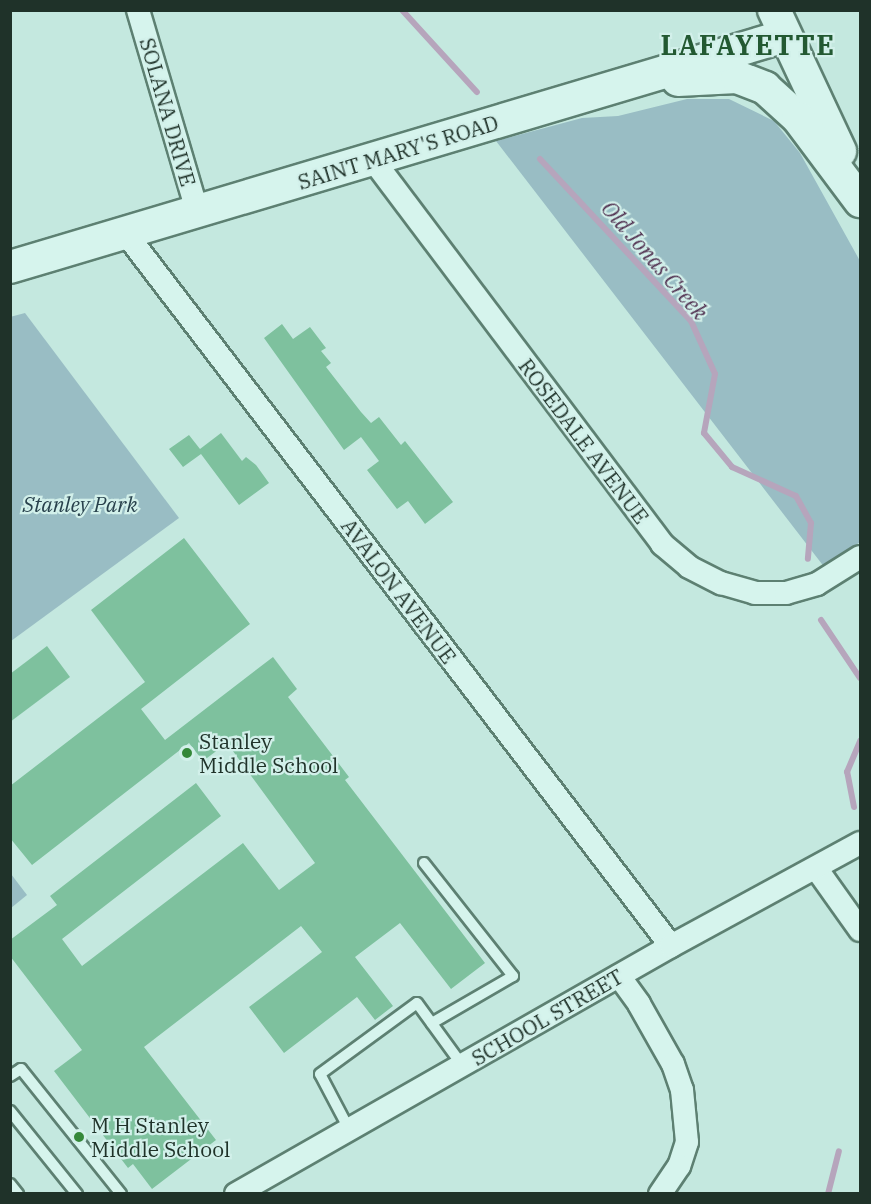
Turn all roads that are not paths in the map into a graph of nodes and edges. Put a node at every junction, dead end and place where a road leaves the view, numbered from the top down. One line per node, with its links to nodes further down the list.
1 (138, 10): 7 (street, SOLANA DRIVE)
2 (780, 23): 3 (street, SAINT MARY'S ROAD); 5 (street)
3 (611, 85): 4 (street, SAINT MARY'S ROAD); 6 (street)
4 (373, 160): 7 (street, SAINT MARY'S ROAD); 10 (street, ROSEDALE AVENUE)
5 (861, 191)
6 (861, 201)
7 (198, 214): 8 (street, SAINT MARY'S ROAD)
8 (127, 235): 9 (street, SAINT MARY'S ROAD); 15 (street, AVALON AVENUE)
9 (10, 267)
10 (861, 557)
11 (861, 843): 13 (street, SCHOOL STREET)
12 (424, 863): 17 (lane)
13 (816, 868): 14 (street); 15 (street, SCHOOL STREET)
14 (861, 930)
15 (671, 946): 16 (street, SCHOOL STREET)
16 (619, 976): 18 (street, SCHOOL STREET); 27 (street)
17 (432, 1023): 18 (lane); 21 (lane)
18 (462, 1065): 21 (street, SCHOOL STREET)
19 (10, 1076): 25 (lane)
20 (10, 1111): 24 (lane)
21 (349, 1129): 26 (street, SCHOOL STREET)
22 (10, 1184): 23 (lane)
23 (18, 1194)
24 (77, 1194)
25 (122, 1194)
26 (236, 1194)
27 (660, 1194)

